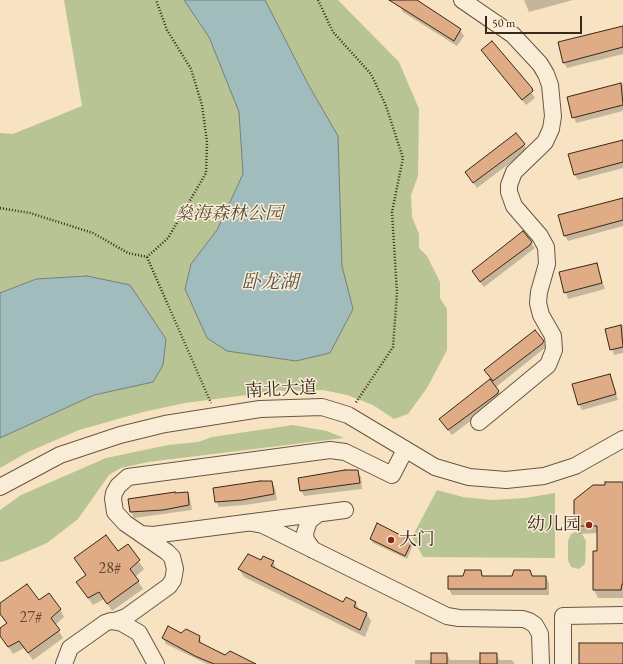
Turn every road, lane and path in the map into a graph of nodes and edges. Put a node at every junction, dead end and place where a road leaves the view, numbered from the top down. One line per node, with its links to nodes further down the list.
1 (156, 0): 5 (path)
2 (318, 0): 6 (path)
3 (462, 0): 8 (street)
4 (0, 208): 5 (path)
5 (147, 257): 7 (path)
6 (348, 415): 7 (street, 南北大道); 10 (street, 南北大道)
7 (216, 416): 11 (street, 南北大道)
8 (479, 422)
9 (623, 439): 10 (street, 南北大道)
10 (405, 450): 16 (street)
11 (0, 487)
12 (345, 510): 13 (street)
13 (318, 514): 14 (street); 17 (street)
14 (252, 523): 15 (street); 17 (street)
15 (174, 533): 16 (street); 18 (street)
16 (140, 534): 18 (street)
17 (313, 550): 25 (street)
18 (167, 552): 19 (street)
19 (139, 607): 21 (street); 22 (street)
20 (623, 615): 26 (street)
21 (115, 621): 22 (street); 23 (street)
22 (139, 633): 24 (street)
23 (64, 664)
24 (156, 664)
25 (541, 664)
26 (563, 664)

